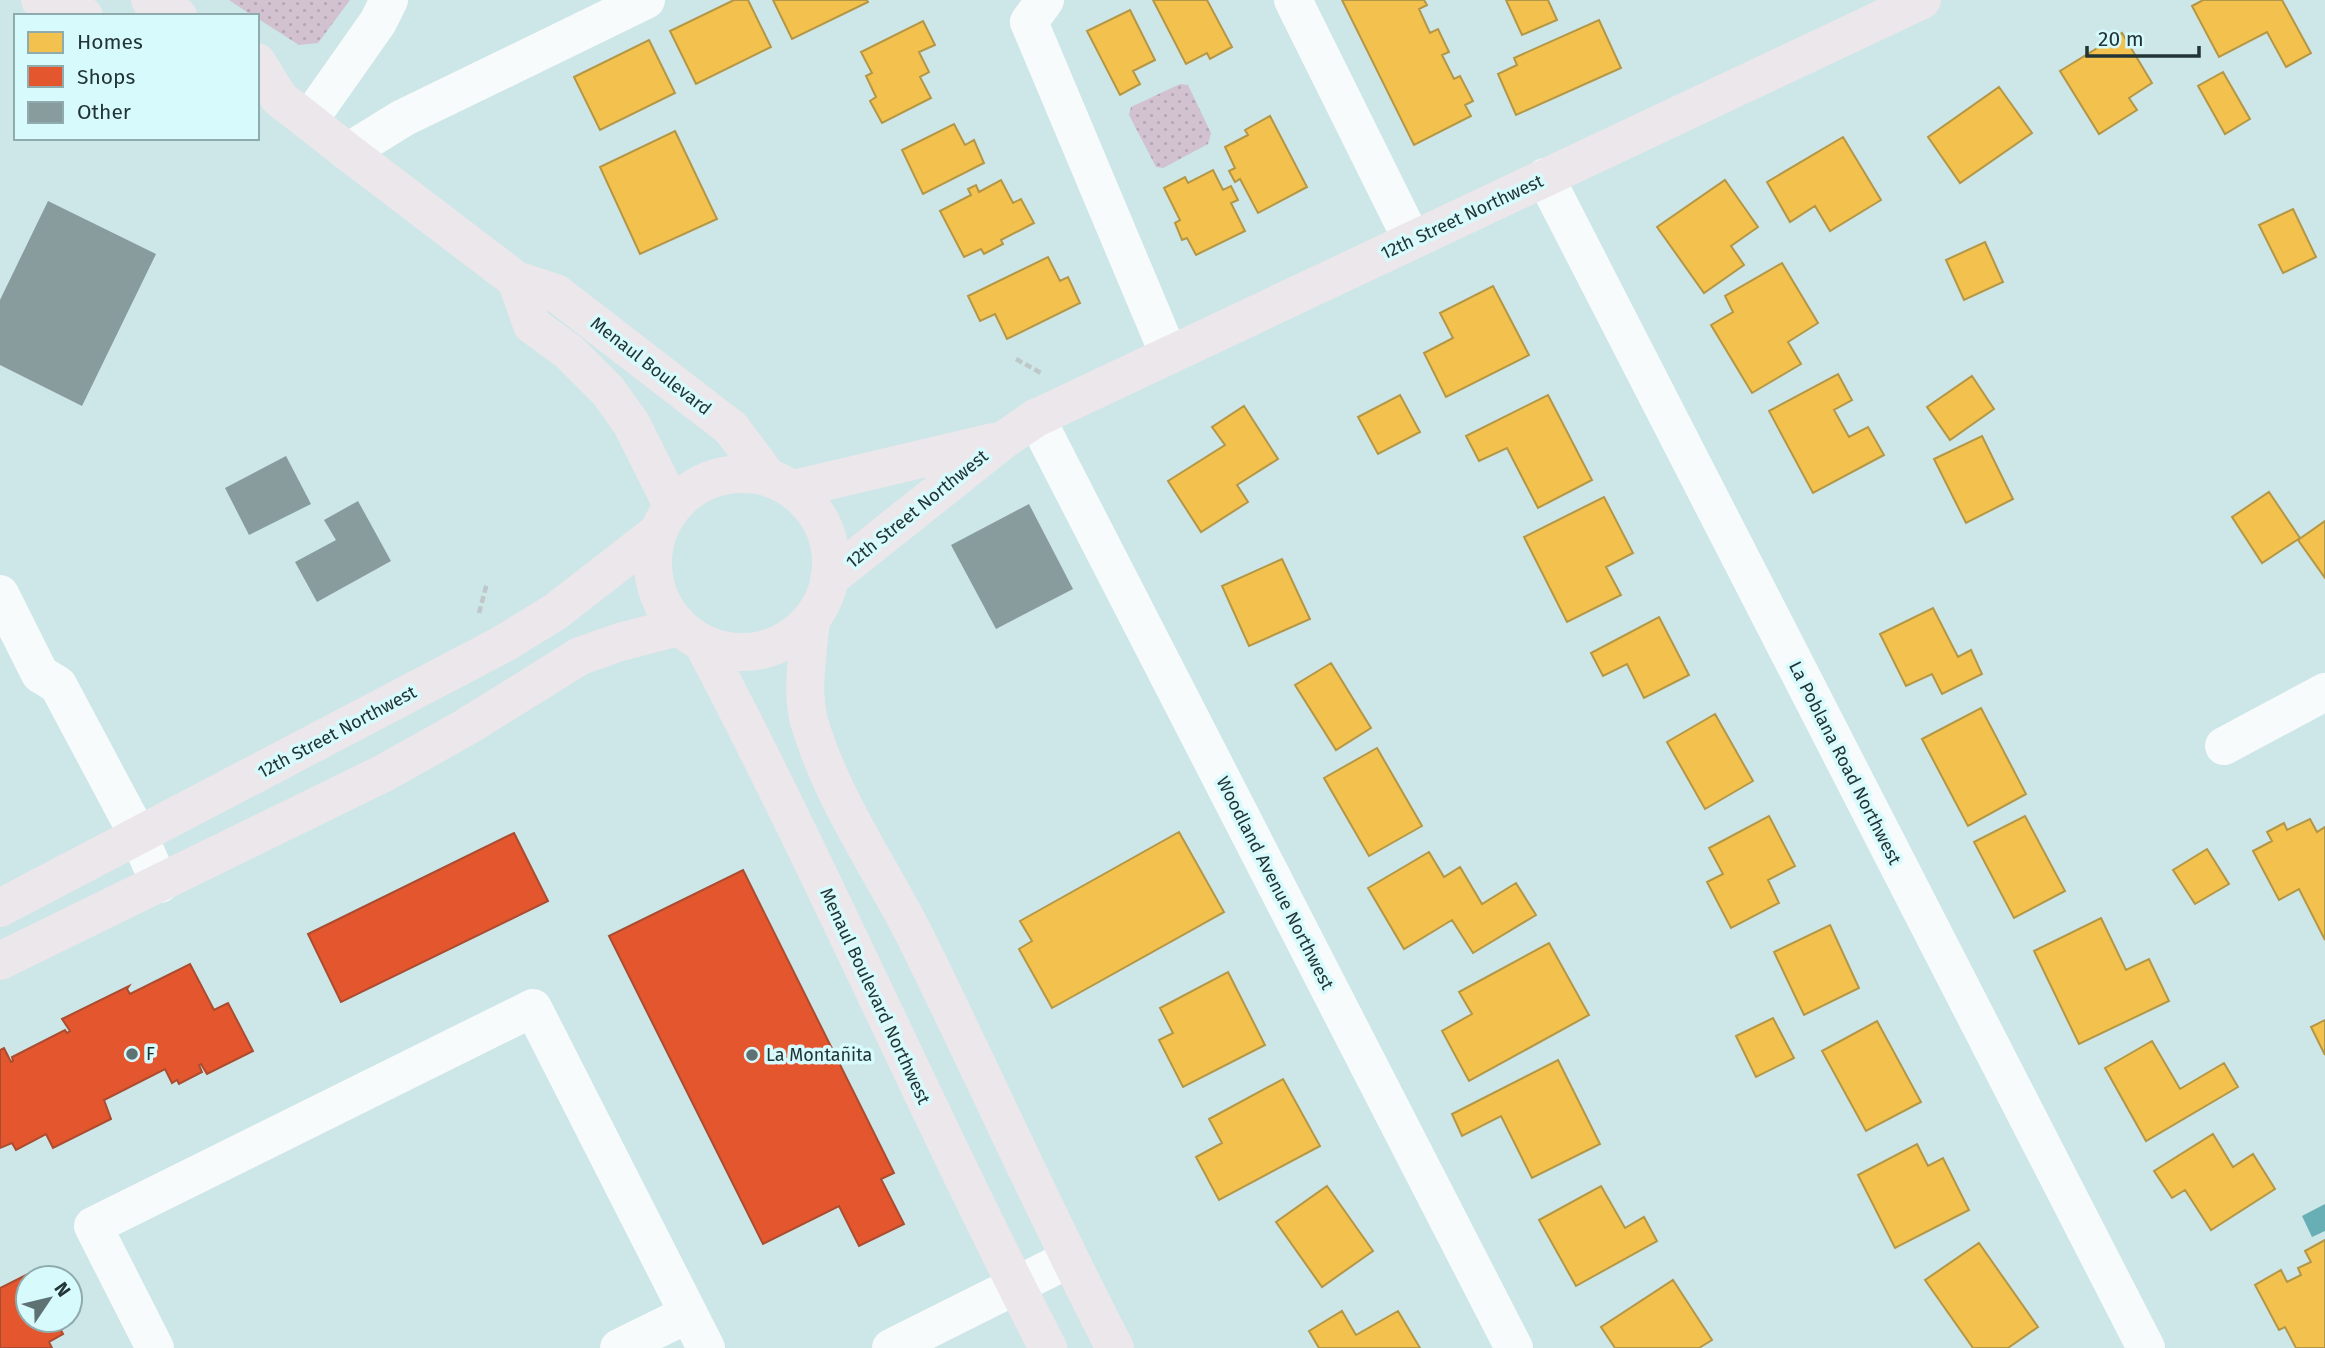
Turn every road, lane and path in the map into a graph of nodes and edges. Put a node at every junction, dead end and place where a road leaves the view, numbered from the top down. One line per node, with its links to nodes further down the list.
1 (40, 0): 8 (main road)
2 (150, 0): 9 (main road)
3 (389, 0): 12 (street)
4 (646, 0): 13 (street)
5 (1045, 0): 17 (street)
6 (1293, 0): 15 (street)
7 (1922, 0): 14 (main road, 12th Street Northwest)
8 (78, 14)
9 (174, 14)
10 (259, 69): 11 (main road)
11 (268, 100): 12 (main road, Menaul Boulevard)
12 (309, 120): 13 (main road, Menaul Boulevard)
13 (348, 152): 16 (main road, Menaul Boulevard)
14 (1545, 177): 15 (main road, 12th Street Northwest); 42 (street, La Poblana Road Northwest)
15 (1412, 240): 17 (main road, 12th Street Northwest)
16 (516, 280): 20 (main road, Menaul Boulevard); 21 (main road)
17 (1169, 355): 18 (main road, 12th Street Northwest)
18 (1036, 418): 19 (main road, 12th Street Northwest); 41 (street, Woodland Avenue Northwest)
19 (1005, 439): 20 (main road, 12th Street Northwest); 22 (main road, 12th Street Northwest)
20 (780, 483): 21 (main road); 22 (main road)
21 (665, 518): 25 (main road); 28 (main road, 12th Street Northwest)
22 (829, 579): 24 (main road)
23 (0, 594): 28 (street)
24 (811, 621): 25 (main road); 32 (main road)
25 (690, 635): 29 (main road); 33 (main road, Menaul Boulevard Northwest)
26 (2325, 692): 27 (street)
27 (2224, 746)
28 (139, 837): 29 (street); 30 (main road, 12th Street Northwest)
29 (160, 884): 31 (main road)
30 (0, 908)
31 (0, 961)
32 (1069, 1259): 33 (street); 40 (main road)
33 (1016, 1286): 38 (street); 39 (main road, Menaul Boulevard Northwest)
34 (688, 1314): 35 (street); 36 (street); 37 (street)
35 (155, 1348)
36 (620, 1348)
37 (706, 1348)
38 (891, 1348)
39 (1048, 1348)
40 (1115, 1348)
41 (1514, 1348)
42 (2146, 1348)

